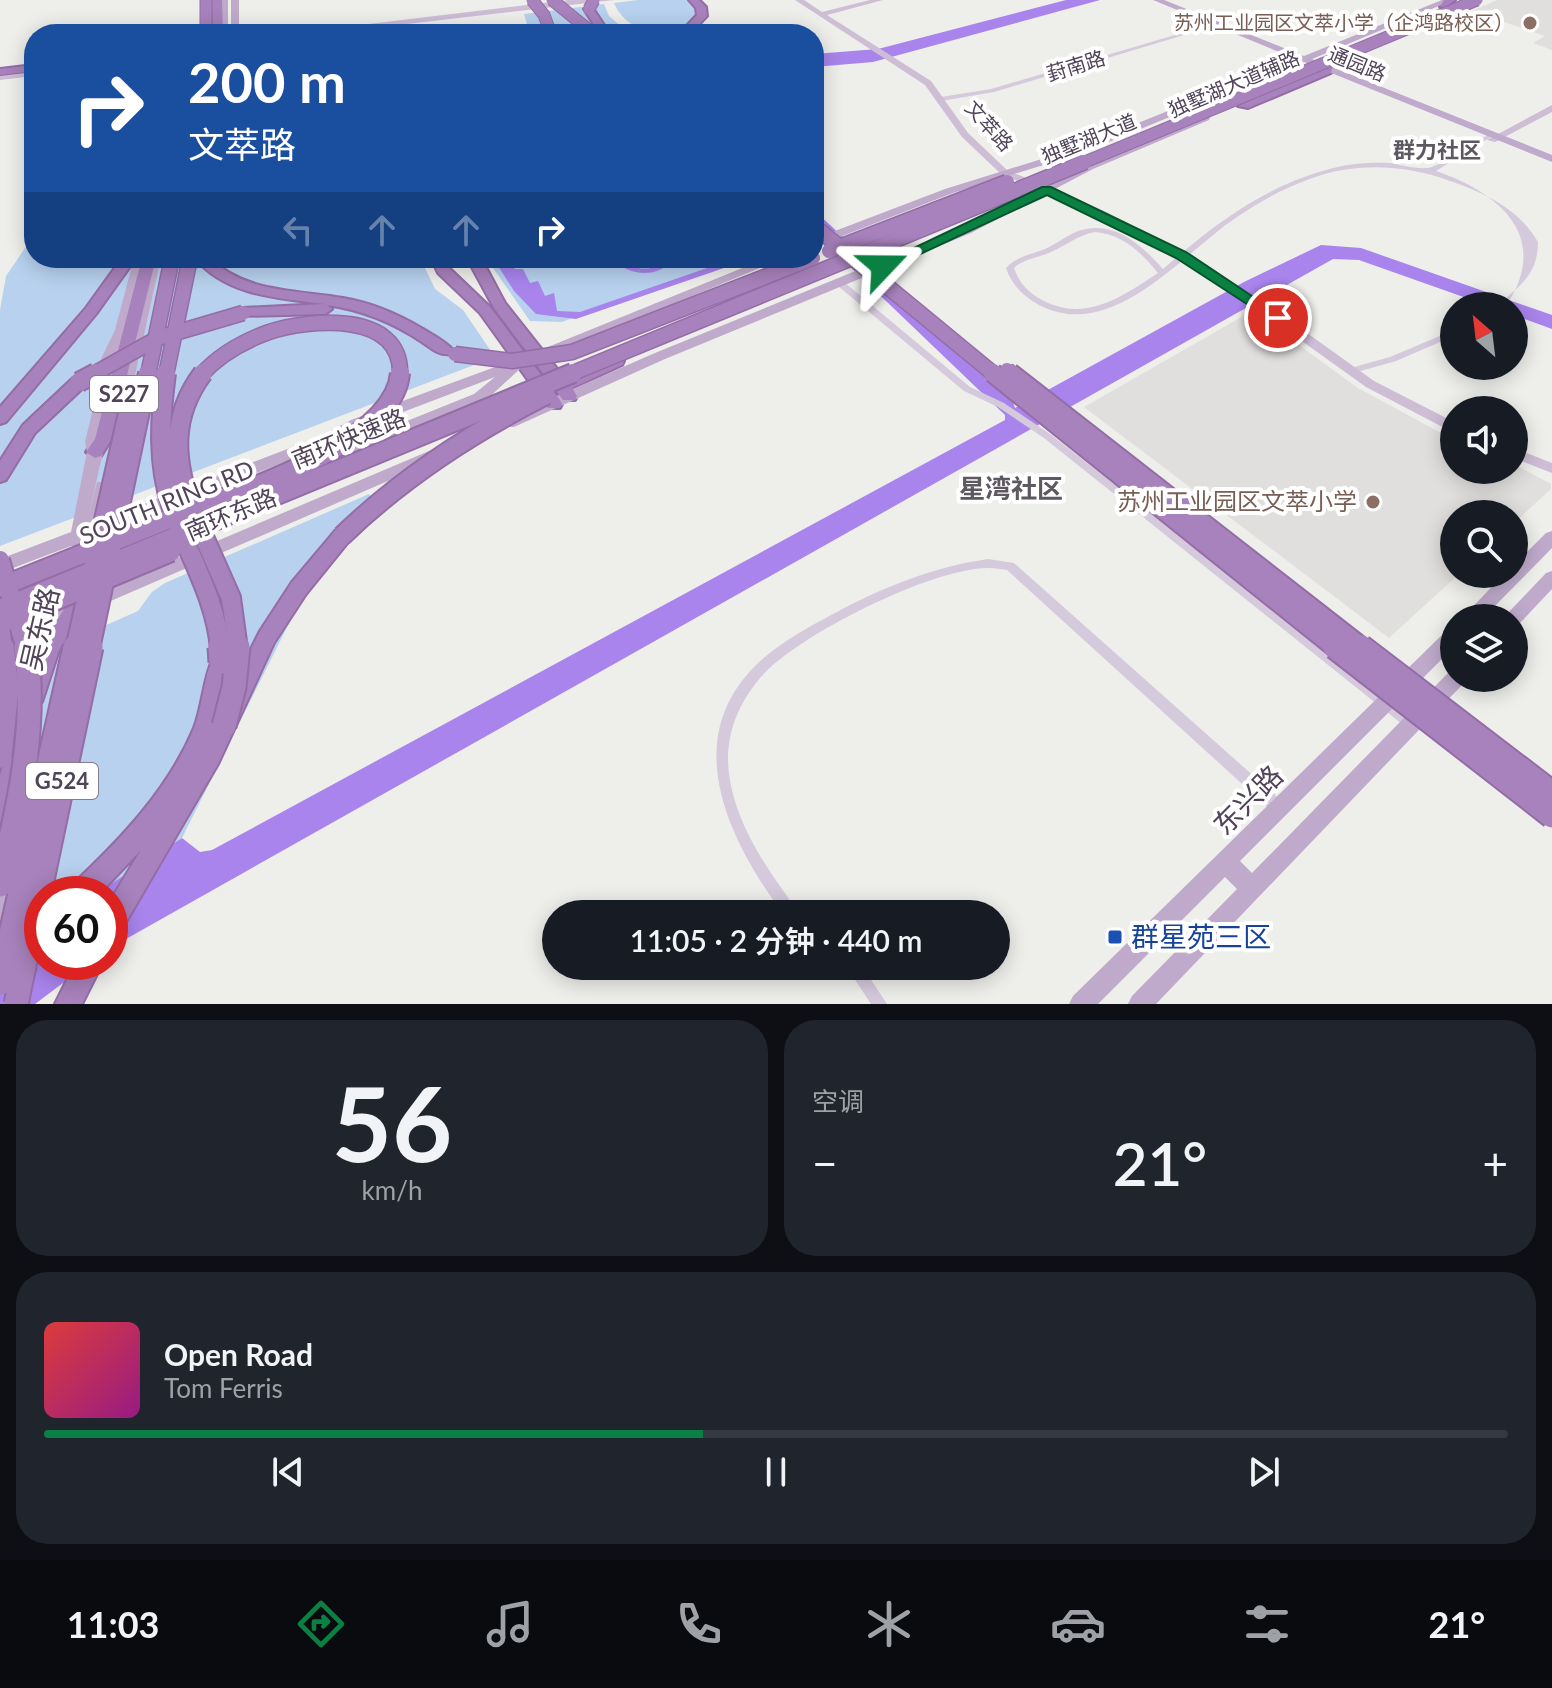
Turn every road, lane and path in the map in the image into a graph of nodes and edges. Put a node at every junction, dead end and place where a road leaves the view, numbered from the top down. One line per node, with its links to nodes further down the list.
1 (204, 0): 21 (highway, bridge)
2 (217, 0): 22 (highway)
3 (235, 0): 24 (main road)
4 (532, 0): 27 (highway, bridge)
5 (541, 0): 28 (highway)
6 (552, 0): 29 (highway, bridge)
7 (587, 0): 17 (main road)
8 (601, 0): 17 (main road); 30 (highway)
9 (697, 0): 31 (highway)
10 (799, 0): 20 (main road, 文萃路)
11 (879, 0): 20 (main road)
12 (1146, 0): 32 (main road, 通园路)
13 (1157, 0): 33 (main road, 通园路)
14 (1457, 0): 18 (highway, 独墅湖大道)
15 (1477, 0): 47 (highway, 独墅湖大道, bridge)
16 (1486, 0): 33 (main road, 独墅湖大道辅路)
17 (567, 2): 25 (main road); 26 (main road)
18 (1448, 2): 33 (main road, 独墅湖大道辅路); 43 (highway, 独墅湖大道)
19 (227, 4): 23 (highway)
20 (822, 14): 36 (main road, 文萃路)
21 (203, 24)
22 (219, 24)
23 (228, 24)
24 (235, 24)
25 (385, 24)
26 (403, 24)
27 (547, 24)
28 (570, 24)
29 (582, 24)
30 (598, 24)
31 (698, 24)
32 (1211, 26): 33 (main road, 通园路); 36 (street, 葑南路)
33 (1316, 65): 37 (highway); 37 (main road, 独墅湖大道辅路); 39 (main road, 通园路); 40 (main road, 独墅湖大道辅路)
34 (24, 71): 35 (highway)
35 (0, 74)
36 (941, 99): 45 (main road, 文萃路)
37 (1244, 104): 46 (main road, 独墅湖大道辅路); 47 (highway, bridge)
38 (1552, 108): 39 (main road)
39 (1492, 137): 41 (main road, 通园路); 42 (main road, 通园路); 44 (street)
40 (1054, 159): 45 (main road, 独墅湖大道辅路); 46 (main road)
41 (1552, 159)
42 (1552, 166)
43 (1040, 171): 52 (highway, bridge); 54 (highway, 独墅湖大道, bridge)
44 (1431, 171): 53 (street); 75 (street)
45 (1004, 172): 46 (main road, 文萃路); 51 (main road, 独墅湖大道辅路, bridge)
46 (1047, 190): 53 (main road, 文萃路); 73 (main road, 独墅湖大道辅路)
47 (963, 212): 55 (highway, 独墅湖大道, bridge)
48 (824, 221): 116 (highway, bridge)
49 (824, 234): 78 (highway, bridge)
50 (824, 240): 78 (highway, bridge)
51 (824, 246)
52 (824, 248)
53 (1181, 255): 72 (street); 84 (main road, 文萃路)
54 (824, 264)
55 (824, 267)
56 (122, 268): 85 (highway)
57 (138, 268): 90 (main road)
58 (149, 268): 90 (highway)
59 (150, 268): 95 (main road, S227)
60 (160, 268): 97 (highway, G524, bridge)
61 (173, 268): 97 (highway, G524, bridge)
62 (173, 268): 94 (main road, S227)
63 (188, 268): 122 (highway, bridge)
64 (211, 268): 82 (highway)
65 (442, 268): 83 (highway)
66 (478, 268): 83 (highway)
67 (755, 268): 76 (main road)
68 (768, 268): 76 (main road)
69 (775, 268): 82 (highway, bridge)
70 (814, 268): 77 (highway, 独墅湖大道, bridge)
71 (822, 268): 77 (highway, 独墅湖大道, bridge)
72 (1162, 273): 72 (street)
73 (854, 275): 74 (main road, 独墅湖大道辅路); 80 (main road, 独墅湖大道辅路)
74 (841, 284): 80 (main road, 独墅湖大道辅路); 112 (street)
75 (1519, 292)
76 (677, 301): 83 (main road)
77 (712, 312): 79 (highway, 南环快速路, bridge); 103 (highway, SOUTH RING RD, bridge)
78 (925, 319): 119 (highway, bridge)
79 (671, 333): 86 (highway, bridge); 107 (highway, 南环快速路, bridge)
80 (702, 339): 86 (main road, 独墅湖大道辅路)
81 (1440, 339): 84 (street)
82 (445, 350): 93 (highway, bridge)
83 (530, 359): 86 (highway); 94 (main road, 南环东路); 97 (main road)
84 (1350, 371): 89 (main road, 文萃路)
85 (32, 377): 87 (highway); 88 (highway)
86 (565, 394): 102 (main road, 南环东路); 108 (highway, bridge); 114 (highway, bridge)
87 (0, 406)
88 (0, 418)
89 (1440, 421)
90 (95, 452): 95 (main road)
91 (1528, 459): 92 (main road)
92 (1552, 468)
93 (0, 475)
94 (125, 518): 95 (main road, 南环东路); 97 (main road, 吴东路 / S227)
95 (85, 533): 97 (main road, 吴东路 / S227); 99 (main road, 南环东路); 106 (main road)
96 (1552, 538): 104 (main road)
97 (103, 556): 102 (main road, 吴东路 / S227); 106 (main road, 吴东路 / S227); 133 (highway, G524, bridge); 134 (highway, G524, bridge)
98 (0, 560): 123 (highway, bridge)
99 (0, 566)
100 (1552, 578): 105 (main road)
101 (0, 587): 114 (highway, bridge)
102 (110, 592): 106 (main road, 南环东路); 121 (main road, 吴东路 / S227)
103 (0, 597)
104 (1485, 604)
105 (1527, 604)
106 (76, 608): 109 (main road, 南环东路); 118 (highway); 127 (main road, 吴东路 / S227)
107 (0, 609)
108 (0, 625): 115 (highway, bridge)
109 (0, 641)
110 (1440, 649): 112 (main road, 东兴路)
111 (1442, 692): 113 (main road)
112 (1385, 704): 113 (street); 117 (main road, 东兴路)
113 (1411, 724): 124 (main road)
114 (224, 726): 125 (highway)
115 (0, 756)
116 (1552, 793)
117 (1279, 808): 120 (main road, 东兴路); 126 (street)
118 (0, 816)
119 (1552, 816)
120 (1225, 862): 124 (main road); 138 (main road, 东兴路)
121 (53, 876)
122 (98, 876)
123 (0, 885)
124 (1252, 888): 139 (main road)
125 (128, 895)
126 (782, 900)
127 (0, 928)
128 (24, 941): 129 (highway, bridge)
129 (0, 957)
130 (32, 980): 135 (main road)
131 (81, 980): 136 (highway)
132 (863, 980): 137 (street)
133 (0, 983)
134 (16, 1004)
135 (28, 1004)
136 (68, 1004)
137 (880, 1004)
138 (1081, 1004)
139 (1140, 1004)

